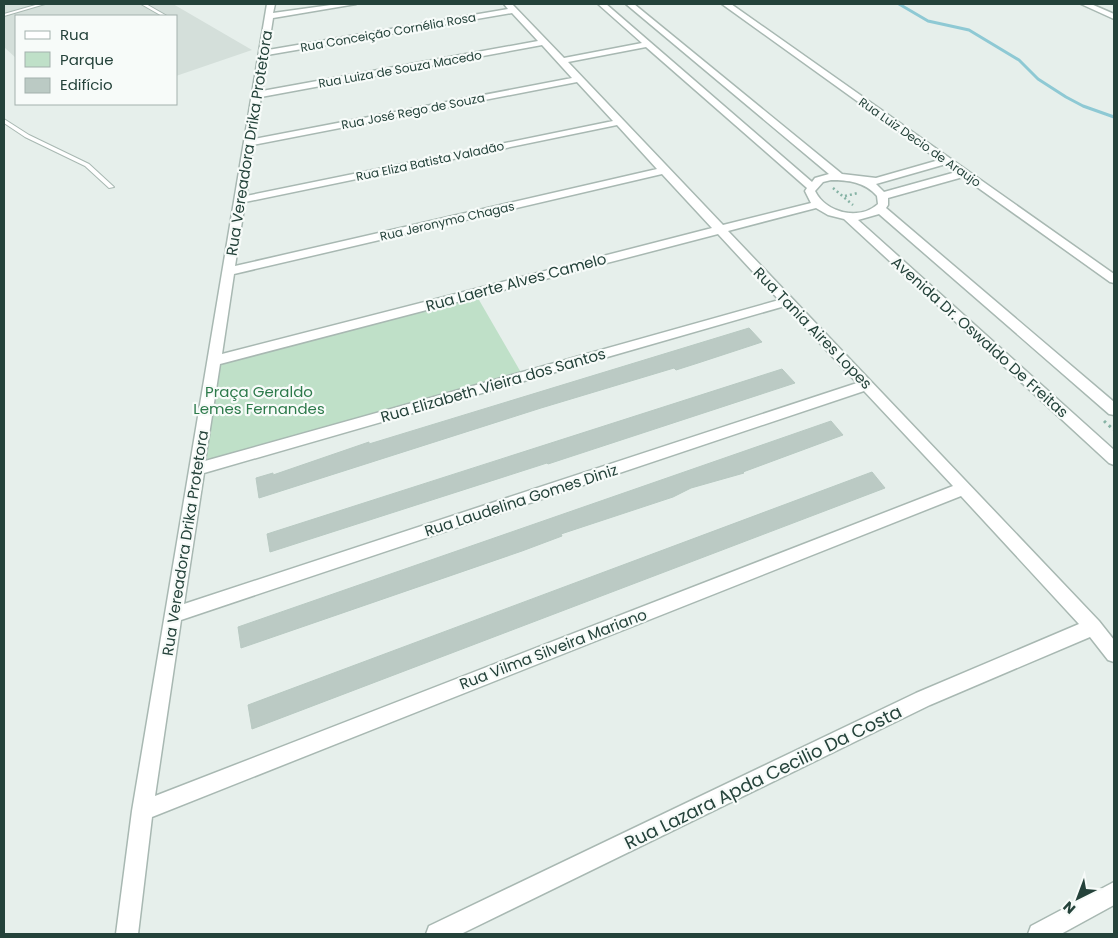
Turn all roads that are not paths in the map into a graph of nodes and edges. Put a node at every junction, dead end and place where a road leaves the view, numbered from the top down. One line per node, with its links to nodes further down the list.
1 (24, 4): 10 (lane)
2 (43, 4): 12 (lane)
3 (144, 4): 13 (lane)
4 (352, 4): 11 (street)
5 (602, 4): 16 (street)
6 (630, 4): 27 (street)
7 (726, 4): 24 (street, Rua Luiz Decio de Araujo)
8 (1088, 4): 14 (street)
9 (511, 7): 15 (street, Rua Tania Aires Lopes); 17 (street, Rua Conceição Cornélia Rosa)
10 (4, 10)
11 (270, 10): 17 (street, Rua Vereadora Drika Protetora)
12 (4, 15)
13 (163, 15)
14 (1114, 17)
15 (545, 42): 18 (street, Rua Tania Aires Lopes); 20 (street, Rua Luiza de Souza Macedo)
16 (649, 44): 18 (street); 30 (street)
17 (262, 53): 20 (street, Rua Vereadora Drika Protetora)
18 (562, 61): 19 (street, Rua Tania Aires Lopes)
19 (579, 79): 22 (street, Rua Tania Aires Lopes); 23 (street, Rua José Rego de Souza)
20 (255, 95): 23 (street, Rua Vereadora Drika Protetora)
21 (4, 121): 29 (lane)
22 (620, 122): 25 (street, Rua Tania Aires Lopes); 31 (street, Rua Eliza Batista Valadão)
23 (248, 143): 31 (street, Rua Vereadora Drika Protetora)
24 (947, 160): 26 (street, Rua Luiz Decio de Araujo); 28 (street)
25 (665, 170): 35 (street, Rua Tania Aires Lopes); 36 (street, Rua Jeronymo Chagas)
26 (964, 173): 32 (street); 37 (street, Rua Luiz Decio de Araujo)
27 (839, 176): 28 (street); 30 (street)
28 (862, 181): 32 (street, Avenida Dr. Oswaldo De Freitas)
29 (111, 187)
30 (812, 187): 33 (street)
31 (241, 200): 36 (street, Rua Vereadora Drika Protetora)
32 (881, 202): 34 (street); 41 (street, Avenida Dr. Oswaldo De Freitas)
33 (818, 204): 34 (street); 35 (street, Rua Laerte Alves Camelo)
34 (846, 216): 42 (street, Avenida Dr. Oswaldo De Freitas)
35 (720, 229): 38 (street, Rua Tania Aires Lopes); 39 (street, Rua Laerte Alves Camelo)
36 (229, 271): 39 (street, Rua Vereadora Drika Protetora)
37 (1114, 279)
38 (789, 301): 40 (street, Rua Tania Aires Lopes); 43 (street, Rua Elizabeth Vieira dos Santos)
39 (214, 360): 43 (street, Rua Vereadora Drika Protetora)
40 (868, 385): 44 (street, Rua Tania Aires Lopes); 45 (street, Rua Laudelina Gomes Diniz)
41 (1114, 410)
42 (1114, 459)
43 (197, 469): 45 (street, Rua Vereadora Drika Protetora)
44 (964, 488): 46 (street, Rua Tania Aires Lopes); 48 (street, Rua Vilma Silveira Mariano)
45 (174, 615): 48 (street, Rua Vereadora Drika Protetora)
46 (1093, 627): 47 (street, Rua Tania Aires Lopes); 52 (street, Rua Lazara Apda Cecilio Da Costa)
47 (1114, 654)
48 (142, 811): 51 (street, Rua Vereadora Drika Protetora)
49 (1114, 893): 50 (street)
50 (1064, 928): 53 (street)
51 (126, 934)
52 (438, 934)
53 (1039, 934)

